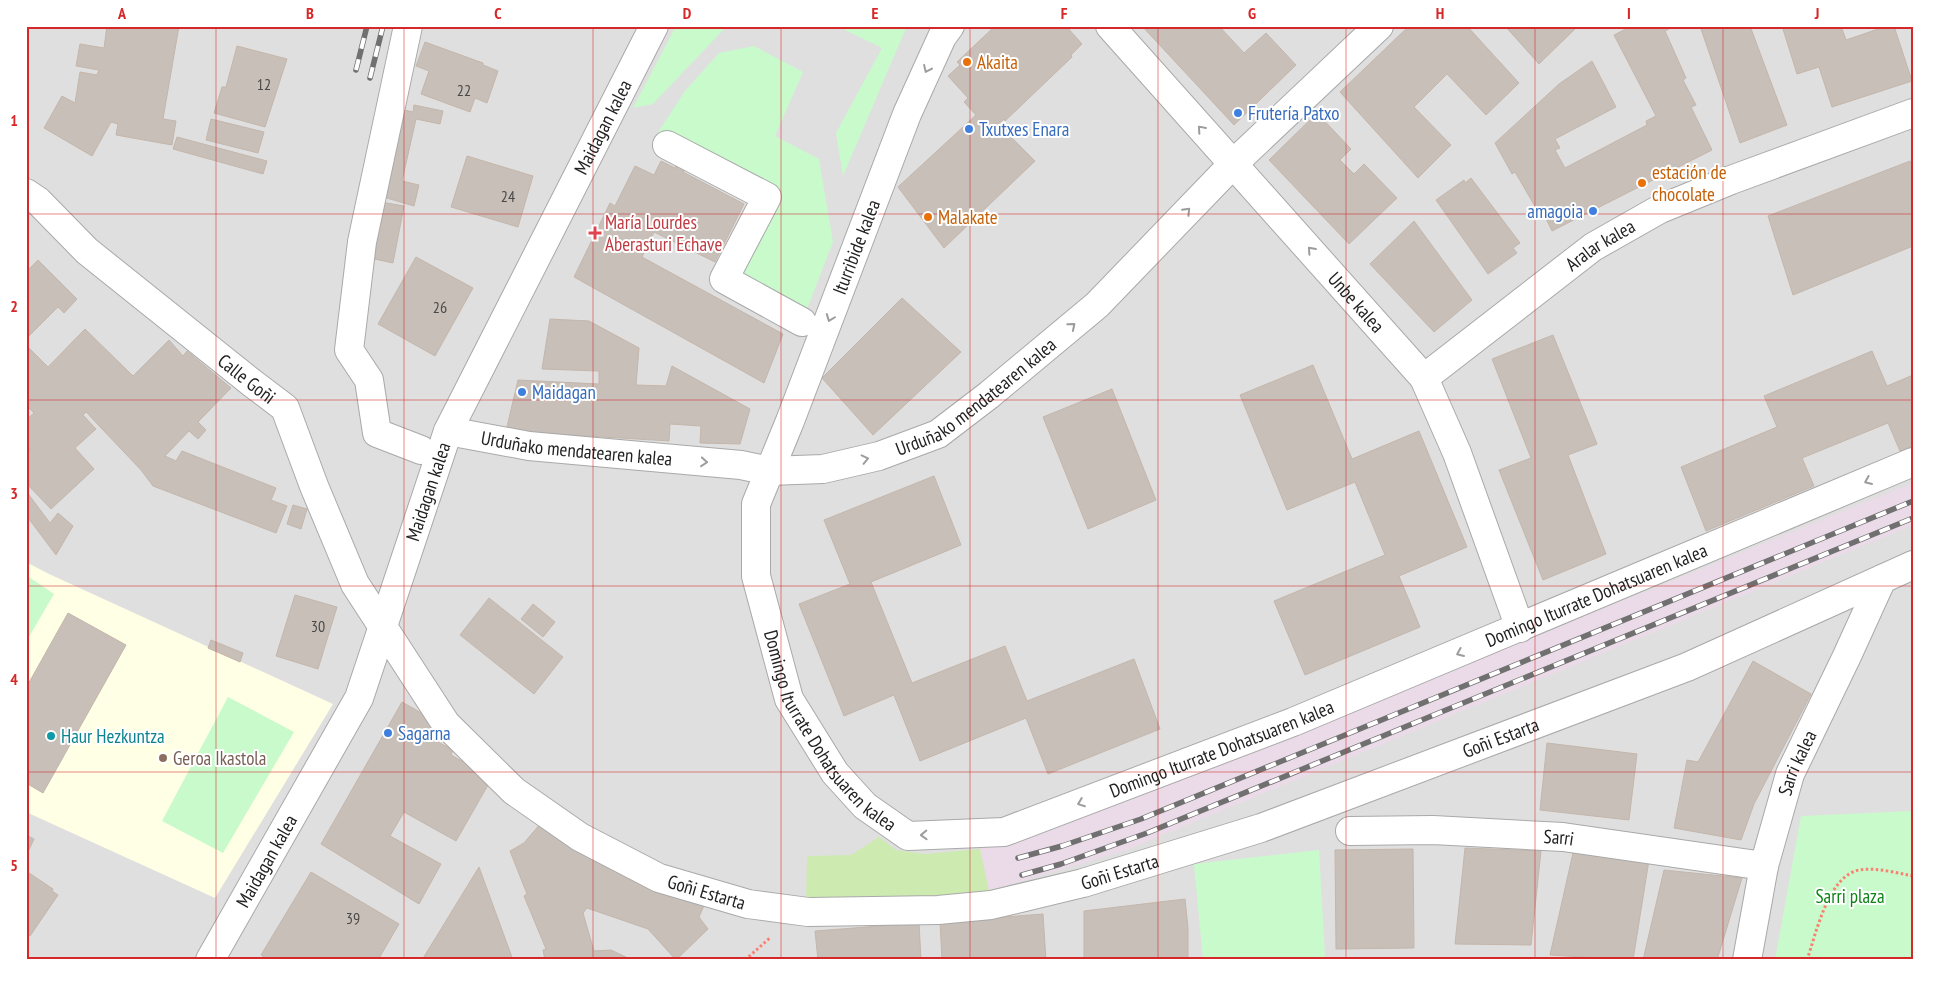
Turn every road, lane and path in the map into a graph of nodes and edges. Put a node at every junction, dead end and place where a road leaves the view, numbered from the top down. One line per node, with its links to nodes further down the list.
1 (408, 26): 13 (street)
2 (654, 26): 12 (street, Maidagan kalea)
3 (950, 26): 15 (street, Iturribide kalea, one-way to 15)
4 (1110, 26): 8 (street, Unbe kalea, one-way to 4)
5 (1379, 26): 8 (street, Urduñako mendatearen kalea)
6 (1913, 113): 11 (street, Aralar kalea)
7 (667, 145): 10 (street)
8 (1233, 164): 11 (street, Unbe kalea, one-way to 8); 15 (street, Urduñako mendatearen kalea, one-way to 8)
9 (26, 193): 18 (street, Calle Goñi)
10 (802, 322)
11 (1424, 378): 19 (street, Unbe kalea)
12 (448, 431): 15 (street, Urduñako mendatearen kalea, one-way to 15); 18 (street, Maidagan kalea)
13 (422, 450)
14 (1913, 462): 19 (street, Domingo Iturrate Dohatsuaren kalea, one-way to 19)
15 (769, 471): 19 (street, Domingo Iturrate Dohatsuaren kalea, one-way to 15)
16 (1913, 565): 17 (street, Goñi Estarta)
17 (1882, 579): 18 (street, Goñi Estarta); 21 (street, Sarri kalea)
18 (382, 626): 23 (street, Maidagan kalea)
19 (1520, 628)
20 (1350, 831): 21 (street, Sarri)
21 (1764, 866): 24 (street, Sarri kalea)
22 (1913, 876): 25 (path)
23 (216, 958)
24 (1747, 960)
25 (1807, 960)

